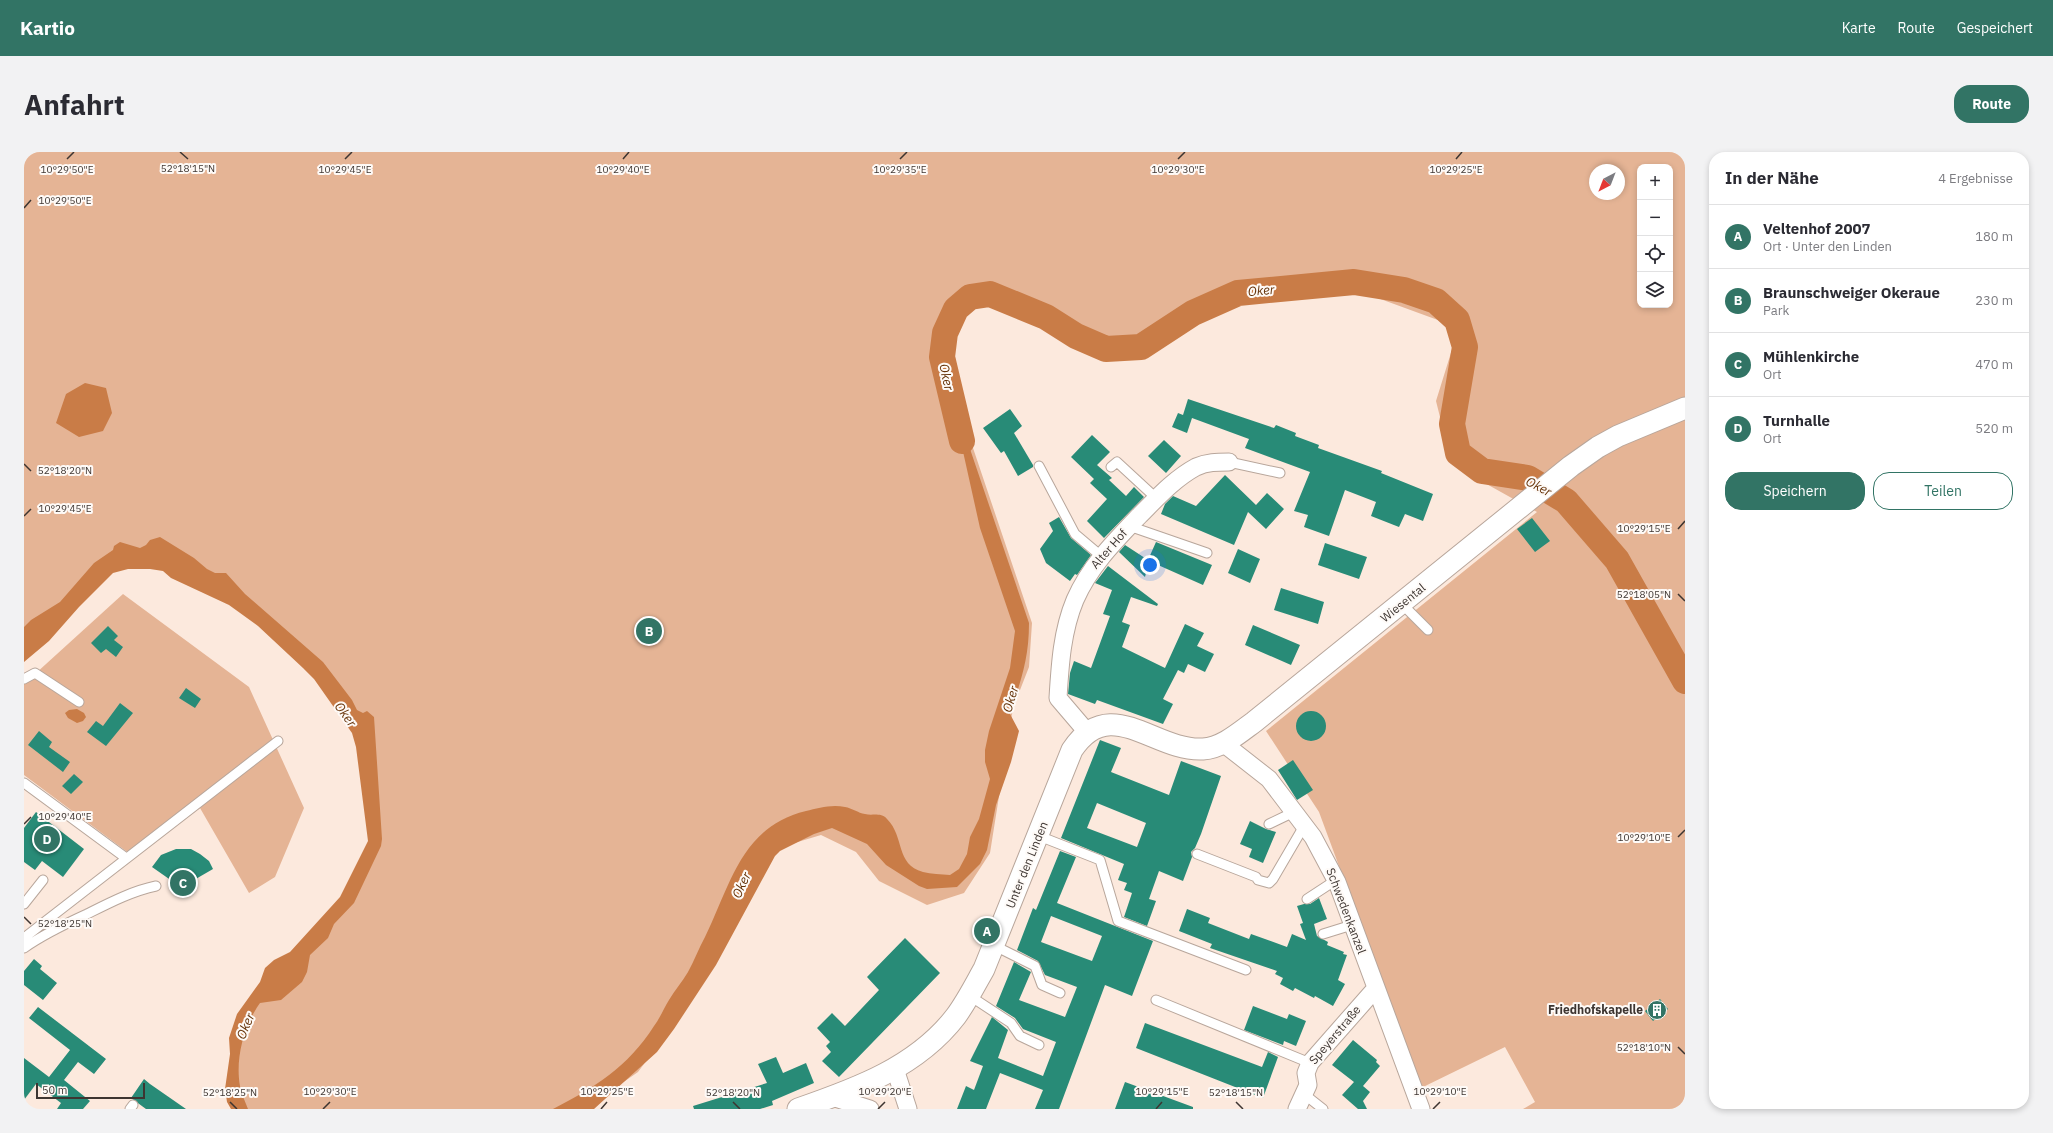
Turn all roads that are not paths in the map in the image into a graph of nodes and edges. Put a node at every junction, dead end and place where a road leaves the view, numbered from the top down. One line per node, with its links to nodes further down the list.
1 (1685, 408): 10 (street, Wiesental)
2 (1229, 462): 5 (lane, Alter Hof); 6 (street, Alter Hof)
3 (1039, 466): 9 (lane)
4 (1111, 467): 6 (lane)
5 (1280, 474)
6 (1156, 498): 7 (street, Alter Hof)
7 (1129, 526): 8 (lane); 9 (street, Alter Hof)
8 (1207, 553)
9 (1101, 556): 15 (street, Alter Hof)
10 (1402, 604): 11 (lane); 17 (street, Wiesental)
11 (1428, 630)
12 (24, 679): 13 (lane)
13 (79, 702)
14 (1111, 724): 15 (street, Unter den Linden); 17 (street, Wiesental)
15 (1087, 732): 21 (street, Unter den Linden)
16 (278, 740): 23 (lane)
17 (1223, 743): 19 (street, Schwedenkanzel)
18 (24, 783): 23 (lane)
19 (1299, 819): 20 (lane); 22 (lane); 25 (street, Schwedenkanzel)
20 (1269, 824)
21 (1039, 836): 32 (street, Unter den Linden); 34 (lane)
22 (1197, 854)
23 (126, 858): 31 (lane)
24 (43, 880): 28 (lane)
25 (1336, 880): 27 (lane); 29 (street, Schwedenkanzel)
26 (156, 886): 33 (lane)
27 (1307, 899)
28 (24, 904)
29 (1352, 925): 30 (lane); 35 (street, Schwedenkanzel)
30 (1323, 934)
31 (24, 938)
32 (995, 946): 36 (lane); 37 (street, Unter den Linden)
33 (24, 948)
34 (1246, 970)
35 (1376, 988): 40 (street, Speyerstraße); 48 (street, Schwedenkanzel)
36 (1060, 993)
37 (970, 996): 39 (lane); 41 (street, Unter den Linden)
38 (1156, 1000): 40 (lane)
39 (1039, 1045)
40 (1310, 1063): 43 (street, Speyerstraße)
41 (896, 1069): 42 (street, Unter den Linden); 46 (street)
42 (832, 1097): 44 (street, Unter den Linden); 45 (street)
43 (1301, 1101): 47 (lane)
44 (798, 1109)
45 (870, 1109)
46 (908, 1109)
47 (1323, 1109)
48 (1421, 1109)

